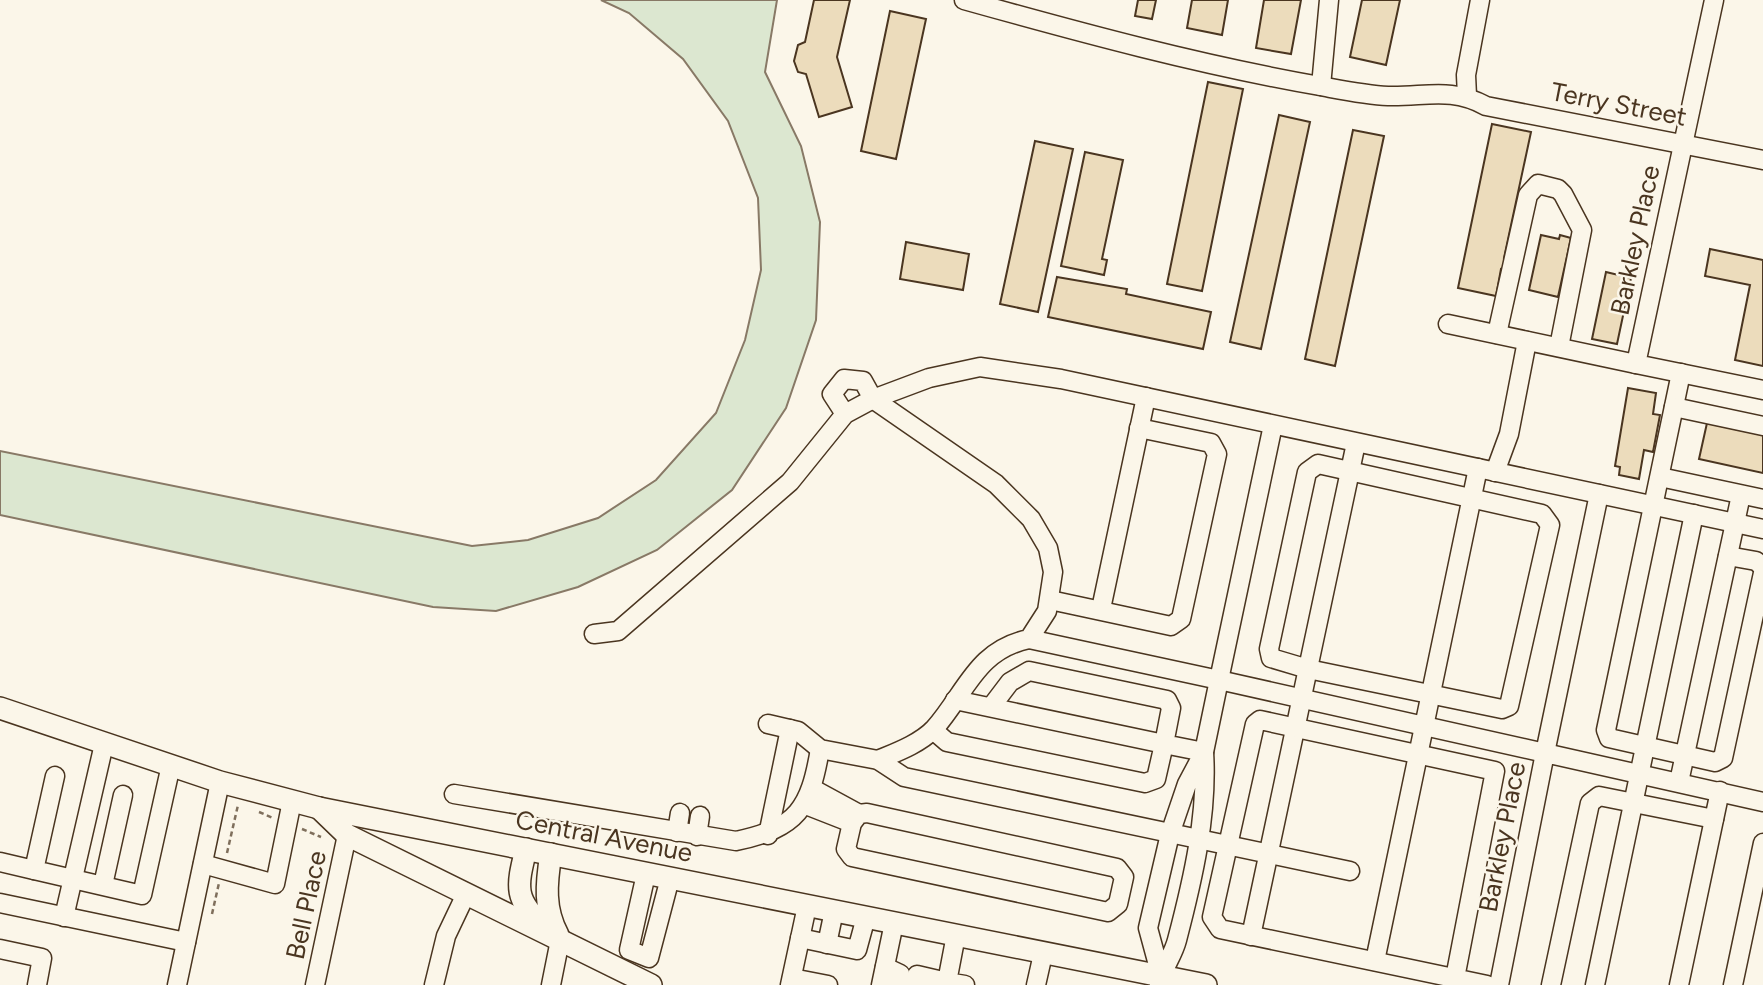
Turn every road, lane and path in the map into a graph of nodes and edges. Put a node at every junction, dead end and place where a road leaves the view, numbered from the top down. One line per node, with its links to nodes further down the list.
1 (964, 0): 5 (street, Terry Street)
2 (1329, 0): 5 (street)
3 (1480, 0): 6 (street)
4 (1714, 0): 7 (street, Barkley Place)
5 (1321, 86): 6 (street, Terry Street)
6 (1467, 96): 7 (street, Terry Street)
7 (1683, 143): 8 (street, Terry Street); 13 (street, Barkley Place)
8 (1763, 159)
9 (1448, 324): 10 (street)
10 (1497, 334): 11 (street); 12 (street)
11 (1527, 341): 12 (street); 25 (street)
12 (1559, 347): 13 (street)
13 (1636, 364): 14 (street)
14 (1681, 373): 15 (street); 18 (street)
15 (1763, 390)
16 (1146, 397): 17 (street); 20 (street); 22 (street)
17 (873, 399): 19 (street); 19 (street); 42 (street)
18 (1674, 407): 21 (street); 28 (street)
19 (845, 414): 44 (street)
20 (1273, 425): 23 (street); 47 (street)
21 (1763, 426)
22 (1139, 428): 43 (street); 43 (street)
23 (1356, 443): 24 (street); 26 (street)
24 (1397, 451): 25 (street); 29 (street)
25 (1487, 470): 27 (street); 32 (street)
26 (1350, 471): 29 (street); 46 (street); 46 (street)
27 (1520, 477): 30 (street); 35 (street)
28 (1660, 477): 31 (street); 34 (street)
29 (1390, 481): 32 (street)
30 (1599, 494): 34 (street); 63 (street)
31 (1741, 495): 33 (street); 37 (street)
32 (1472, 498): 35 (street); 48 (street)
33 (1763, 499)
34 (1653, 506): 36 (street); 60 (street)
35 (1513, 508): 48 (street)
36 (1694, 514): 37 (street); 60 (street)
37 (1735, 523): 38 (street); 39 (street)
38 (1763, 529)
39 (1728, 555): 40 (street); 65 (street)
40 (1763, 567)
41 (1763, 573): 65 (street)
42 (1050, 600): 43 (street); 45 (street)
43 (1101, 610)
44 (594, 634)
45 (1029, 639): 47 (street); 50 (street)
46 (1308, 669): 48 (street); 49 (street)
47 (1219, 680): 49 (street); 62 (street)
48 (1431, 694): 53 (street)
49 (1303, 696): 53 (street); 55 (street)
50 (955, 699): 51 (street); 57 (street)
51 (991, 707): 59 (street); 59 (street)
52 (0, 708): 58 (main road, Central Avenue)
53 (1424, 723): 63 (street); 64 (street)
54 (768, 724): 56 (street)
55 (1296, 727): 64 (street); 94 (street); 97 (street)
56 (790, 729): 61 (street); 89 (street)
57 (933, 730): 59 (street); 66 (street)
58 (104, 744): 67 (main road, Central Avenue); 104 (street)
59 (1164, 744): 62 (street)
60 (1644, 748): 65 (street); 68 (street)
61 (820, 749): 66 (street); 75 (street)
62 (1204, 752): 88 (street); 91 (street)
63 (1545, 753): 68 (street, Barkley Place); 142 (street, Barkley Place)
64 (1418, 754): 123 (street); 125 (street)
65 (1685, 756): 71 (street)
66 (878, 760): 88 (street)
67 (171, 765): 70 (main road, Central Avenue); 106 (street)
68 (1638, 773): 71 (street, Barkley Place); 78 (street)
69 (55, 776): 100 (street)
70 (220, 782): 76 (main road, Central Avenue); 99 (street)
71 (1679, 782): 72 (street, Barkley Place)
72 (1720, 791): 77 (street, Barkley Place); 85 (street)
73 (454, 793): 87 (street)
74 (123, 794): 106 (street)
75 (809, 797): 84 (street); 89 (street)
76 (292, 801): 80 (main road, Central Avenue); 86 (street)
77 (1763, 802)
78 (1632, 803): 85 (street); 143 (street); 144 (street)
79 (238, 804): 101 (path)
80 (319, 808): 92 (main road); 95 (main road, Central Avenue)
81 (250, 809): 86 (path)
82 (680, 813): 87 (street)
83 (700, 816): 90 (street)
84 (855, 818): 84 (street)
85 (1714, 819): 145 (street)
86 (287, 823): 92 (path); 101 (street)
87 (677, 832): 90 (street)
88 (1170, 834): 91 (street); 126 (street)
89 (768, 835): 90 (street)
90 (697, 836)
91 (1199, 839): 94 (street); 126 (street)
92 (346, 841): 107 (main road); 131 (street, Bell Place)
93 (1763, 843): 146 (street)
94 (1228, 845): 97 (street); 116 (street)
95 (526, 849): 96 (main road, Central Avenue); 118 (main road)
96 (551, 854): 103 (main road, Central Avenue); 118 (main road)
97 (1268, 854): 102 (street); 116 (street)
98 (0, 862): 100 (street)
99 (203, 864): 101 (street); 119 (street)
100 (34, 870): 104 (street)
101 (223, 870): 111 (path)
102 (1350, 872)
103 (646, 874): 105 (main road, Central Avenue); 105 (street)
104 (73, 878): 106 (street); 112 (street)
105 (670, 878): 109 (main road, Central Avenue)
106 (103, 885)
107 (466, 894): 118 (main road); 132 (street)
108 (0, 903): 112 (street)
109 (807, 905): 110 (main road, Central Avenue); 117 (street)
110 (834, 911): 113 (main road, Central Avenue); 120 (street)
111 (212, 914)
112 (64, 916): 119 (street)
113 (866, 917): 114 (main road, Central Avenue); 120 (street)
114 (894, 923): 115 (main road, Central Avenue); 124 (street)
115 (956, 935): 122 (main road, Central Avenue); 128 (street)
116 (1251, 936): 123 (street)
117 (800, 938): 120 (street); 127 (street)
118 (560, 940): 133 (street); 134 (main road)
119 (186, 942): 130 (street)
120 (827, 944)
121 (0, 949): 129 (street)
122 (1043, 954): 126 (main road, Central Avenue); 139 (street)
123 (1375, 961): 125 (street)
124 (883, 976): 136 (street)
125 (1455, 978): 141 (street)
126 (1160, 980): 140 (main road, Central Avenue)
127 (791, 981): 135 (street)
128 (947, 982): 137 (street); 138 (street)
129 (37, 985)
130 (177, 985)
131 (315, 985)
132 (434, 985)
133 (551, 985)
134 (651, 985)
135 (828, 985)
136 (898, 985)
137 (915, 985)
138 (965, 985)
139 (1036, 985)
140 (1206, 985)
141 (1487, 985)
142 (1499, 985)
143 (1551, 985)
144 (1595, 985)
145 (1679, 985)
146 (1733, 985)

